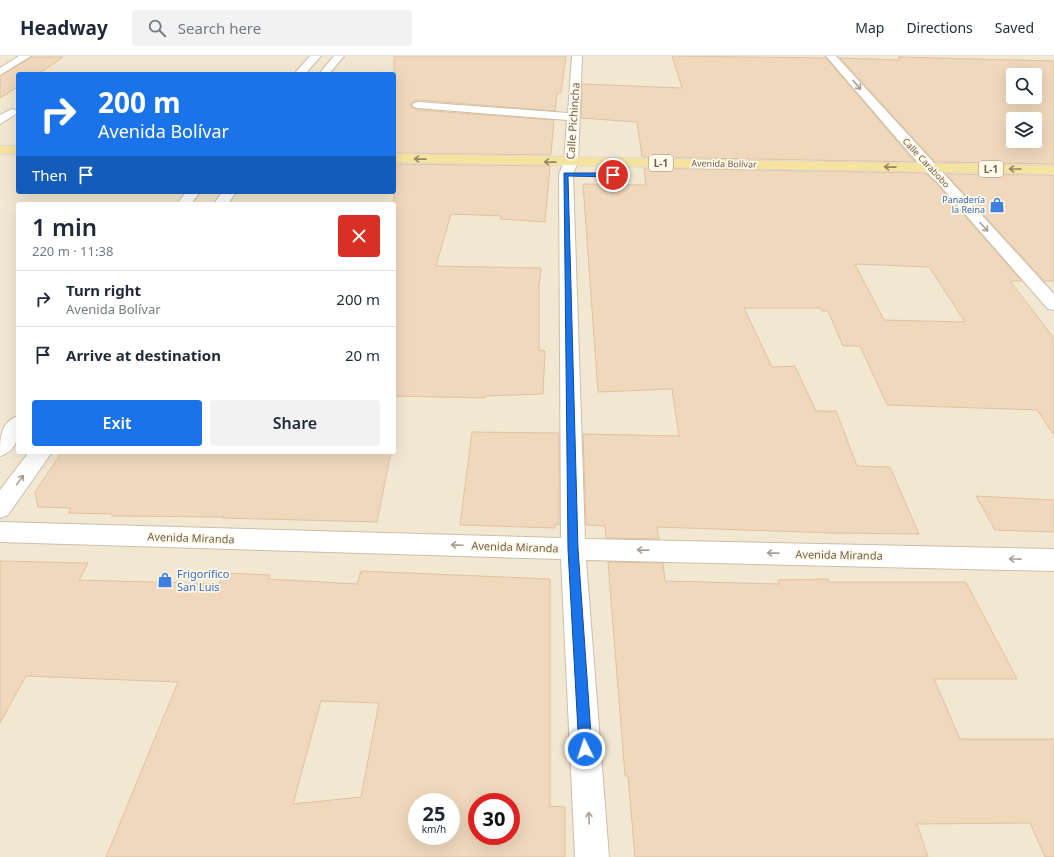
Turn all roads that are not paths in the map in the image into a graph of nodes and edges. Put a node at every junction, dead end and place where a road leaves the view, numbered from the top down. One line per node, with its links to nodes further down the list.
1 (26, 56): 6 (street)
2 (316, 56): 7 (street)
3 (339, 56): 8 (street)
4 (577, 56): 11 (street, Calle Pichincha)
5 (831, 56): 16 (street, Calle Carabobo, one-way to 16)
6 (0, 72)
7 (301, 72)
8 (326, 72)
9 (418, 105): 11 (street)
10 (0, 111): 12 (street)
11 (574, 117): 18 (street, Calle Pichincha)
12 (0, 120)
13 (0, 150): 14 (main road)
14 (16, 150)
15 (396, 158): 18 (main road, Avenida Bolívar / L-1, one-way to 15)
16 (929, 167): 17 (main road, Avenida Bolívar / L-1, one-way to 16); 18 (main road, Avenida Bolívar / L-1, one-way to 18); 19 (street, Calle Carabobo)
17 (1054, 170)
18 (572, 172): 19 (main road, Avenida Bolívar / L-1); 27 (street, Calle Pichincha)
19 (942, 179): 20 (main road, Avenida Bolívar / L-1); 21 (street, Calle Carabobo, one-way to 21)
20 (1054, 182)
21 (1054, 305)
22 (16, 427): 23 (street)
23 (0, 448)
24 (40, 454): 25 (street, one-way to 24)
25 (0, 508)
26 (0, 532): 27 (street, Avenida Miranda, one-way to 26)
27 (573, 549): 28 (street, Avenida Miranda, one-way to 27); 29 (street, Calle Pichincha, one-way to 27)
28 (1054, 560)
29 (592, 857)

